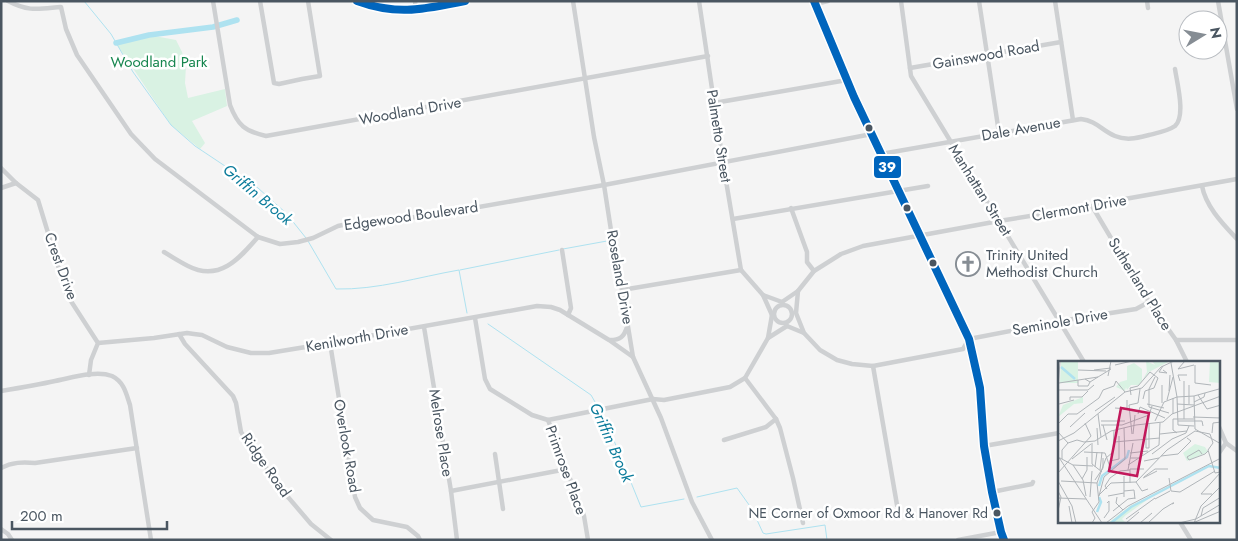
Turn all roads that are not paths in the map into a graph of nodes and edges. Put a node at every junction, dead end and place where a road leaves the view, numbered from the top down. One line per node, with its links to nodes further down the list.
1 (8, 1): 47 (street, Edgewood Boulevard)
2 (212, 1): 24 (street, Woodland Drive)
3 (260, 1): 4 (street)
4 (308, 1)
5 (356, 1): 18 (main road)
6 (415, 1): 18 (street)
7 (466, 1): 18 (main road)
8 (573, 1): 24 (street, Roseland Drive)
9 (699, 1): 21 (street, Palmetto Street)
10 (828, 1): 16 (street)
11 (901, 1): 22 (street, Manhattan Street)
12 (979, 1): 20 (street)
13 (1055, 1): 19 (street)
14 (1147, 1): 17 (street)
15 (1218, 1): 27 (street)
16 (815, 2): 25 (main road)
17 (1148, 8)
18 (416, 10)
19 (1062, 42): 20 (street, Gainswood Road); 28 (street)
20 (987, 55): 22 (street, Gainswood Road); 29 (street)
21 (708, 56): 24 (street, Woodland Drive); 26 (street, Palmetto Street)
22 (910, 68): 31 (street, Manhattan Street)
23 (1175, 69): 28 (street)
24 (585, 78): 37 (street, Roseland Drive)
25 (847, 80): 26 (street); 30 (main road)
26 (714, 103): 33 (street, Palmetto Street)
27 (1237, 110)
28 (1073, 120): 29 (street, Dale Avenue)
29 (999, 133): 31 (street, Dale Avenue)
30 (872, 134): 32 (main road); 33 (street, Edgewood Boulevard)
31 (950, 142): 32 (street, Dale Avenue); 45 (street, Manhattan Street)
32 (881, 154): 41 (main road)
33 (723, 163): 37 (street, Edgewood Boulevard); 44 (street, Palmetto Street)
34 (1, 168): 36 (street, Crest Drive)
35 (1237, 179): 39 (street, Clermont Drive)
36 (16, 183): 40 (street); 73 (street, Crest Drive)
37 (604, 185): 47 (street, Edgewood Boulevard); 53 (street, Roseland Drive)
38 (928, 186): 41 (street)
39 (1202, 186): 42 (street, Clermont Drive); 48 (street)
40 (1, 188)
41 (899, 191): 43 (street); 46 (main road)
42 (1092, 206): 45 (street, Clermont Drive); 56 (street, Sutherland Place)
43 (791, 208): 44 (street); 52 (street)
44 (733, 219): 51 (street, Palmetto Street)
45 (999, 222): 46 (street, Clermont Drive); 62 (street, Manhattan Street)
46 (920, 236): 52 (street); 69 (main road)
47 (258, 237): 50 (street)
48 (1237, 239)
49 (562, 250): 59 (street)
50 (164, 252)
51 (741, 270): 53 (street); 55 (street)
52 (814, 271): 54 (street)
53 (622, 290): 64 (street, Roseland Drive)
54 (798, 291): 57 (street); 58 (street)
55 (763, 295): 57 (street); 60 (street)
56 (1149, 302): 62 (street, Seminole Drive); 71 (street, Sutherland Place)
57 (782, 303): 58 (street); 60 (street)
58 (794, 313): 63 (street); 66 (street)
59 (568, 315): 61 (street, Kenilworth Drive); 70 (street, Kenilworth Drive)
60 (773, 315): 63 (street); 68 (street)
61 (475, 318): 65 (street, Kenilworth Drive); 84 (street, Primrose Place)
62 (1060, 322): 69 (street, Seminole Drive); 76 (street, Manhattan Street)
63 (786, 324): 66 (street); 68 (street)
64 (628, 325): 70 (street); 75 (street, Roseland Drive)
65 (424, 327): 74 (street, Kenilworth Drive); 98 (street, Melrose Place)
66 (804, 333): 78 (street)
67 (179, 334): 73 (street, Kenilworth Drive); 74 (street, Kenilworth Drive); 108 (street, Ridge Road)
68 (768, 338): 80 (street)
69 (969, 339): 78 (street); 89 (main road)
70 (609, 340): 75 (street, Kenilworth Drive)
71 (1176, 340): 72 (street); 77 (street, Sutherland Place)
72 (1237, 340)
73 (98, 343): 79 (street)
74 (330, 343): 109 (street, Overlook Road)
75 (633, 357): 82 (street, Roseland Drive)
76 (1083, 361)
77 (1186, 361)
78 (872, 366): 100 (street)
79 (88, 374): 81 (street); 90 (street)
80 (745, 378): 82 (street); 83 (street)
81 (1, 391)
82 (653, 399): 84 (street); 112 (street, Roseland Drive)
83 (776, 419): 87 (street); 102 (street)
84 (548, 420): 95 (street, Primrose Place)
85 (1220, 429): 88 (street)
86 (1058, 433): 89 (street)
87 (724, 440)
88 (1226, 443): 91 (street); 92 (street)
89 (984, 446): 99 (main road)
90 (137, 448): 94 (street); 107 (street)
91 (1220, 452)
92 (1237, 452)
93 (495, 454): 96 (street)
94 (1, 468)
95 (567, 469): 96 (street); 111 (street, Primrose Place)
96 (500, 482): 98 (street); 101 (street)
97 (1033, 482): 99 (street)
98 (451, 491): 110 (street, Melrose Place)
99 (992, 492): 105 (main road)
100 (897, 505)
101 (503, 509)
102 (803, 523)
103 (1181, 524): 115 (street)
104 (1, 529): 106 (street)
105 (1001, 532): 113 (street); 114 (main road)
106 (12, 540)
107 (152, 540)
108 (331, 540)
109 (420, 540)
110 (457, 540)
111 (588, 540)
112 (712, 540)
113 (958, 540)
114 (1004, 540)
115 (1191, 540)

